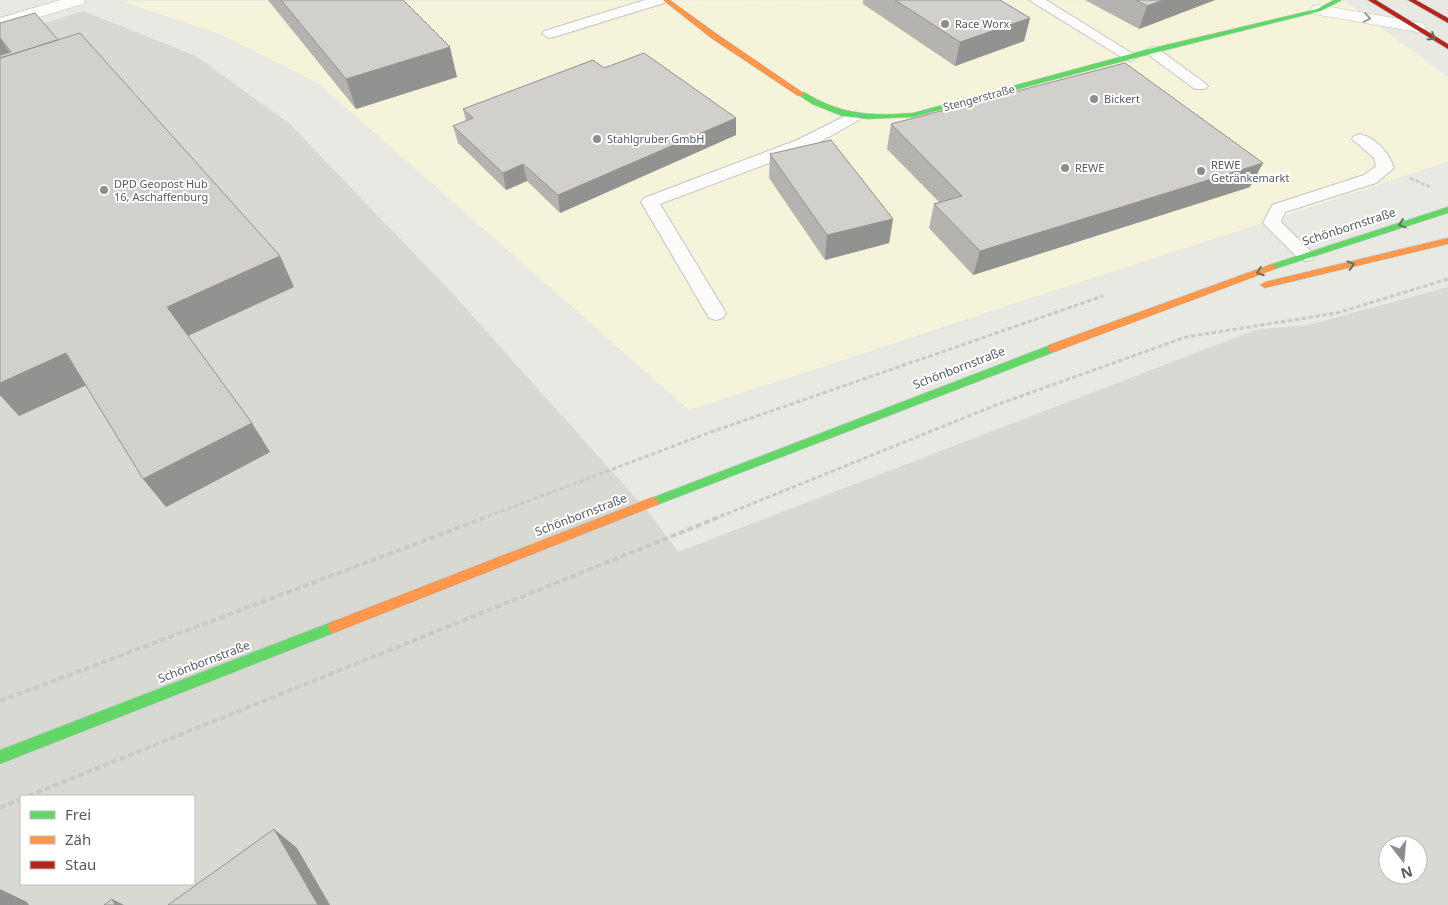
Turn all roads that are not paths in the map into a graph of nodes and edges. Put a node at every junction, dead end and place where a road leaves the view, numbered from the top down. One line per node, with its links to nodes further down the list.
1 (77, 0): 10 (street)
2 (659, 0): 12 (lane)
3 (666, 0): 17 (main road, Stengerstraße)
4 (1036, 0): 15 (lane)
5 (1339, 0): 8 (main road, Stengerstraße)
6 (1371, 0): 11 (main road, Stengerstraße)
7 (1411, 0): 9 (main road)
8 (1319, 10): 11 (street, Stengerstraße, one-way to 11); 14 (main road, Stengerstraße)
9 (1448, 21)
10 (0, 24)
11 (1417, 27): 13 (main road, Stengerstraße, one-way to 13)
12 (548, 34)
13 (1448, 47)
14 (1152, 51): 15 (main road, Stengerstraße); 16 (lane)
15 (1131, 57): 17 (main road, Stengerstraße)
16 (1200, 86)
17 (853, 117): 23 (lane)
18 (1360, 139): 21 (lane)
19 (1448, 210): 21 (main road, Schönbornstraße, one-way to 21)
20 (1448, 241): 22 (main road, Schönbornstraße, one-way to 20)
21 (1306, 255): 22 (main road, Schönbornstraße, one-way to 22)
22 (1175, 303): 24 (main road, Schönbornstraße)
23 (716, 313)
24 (0, 757)

